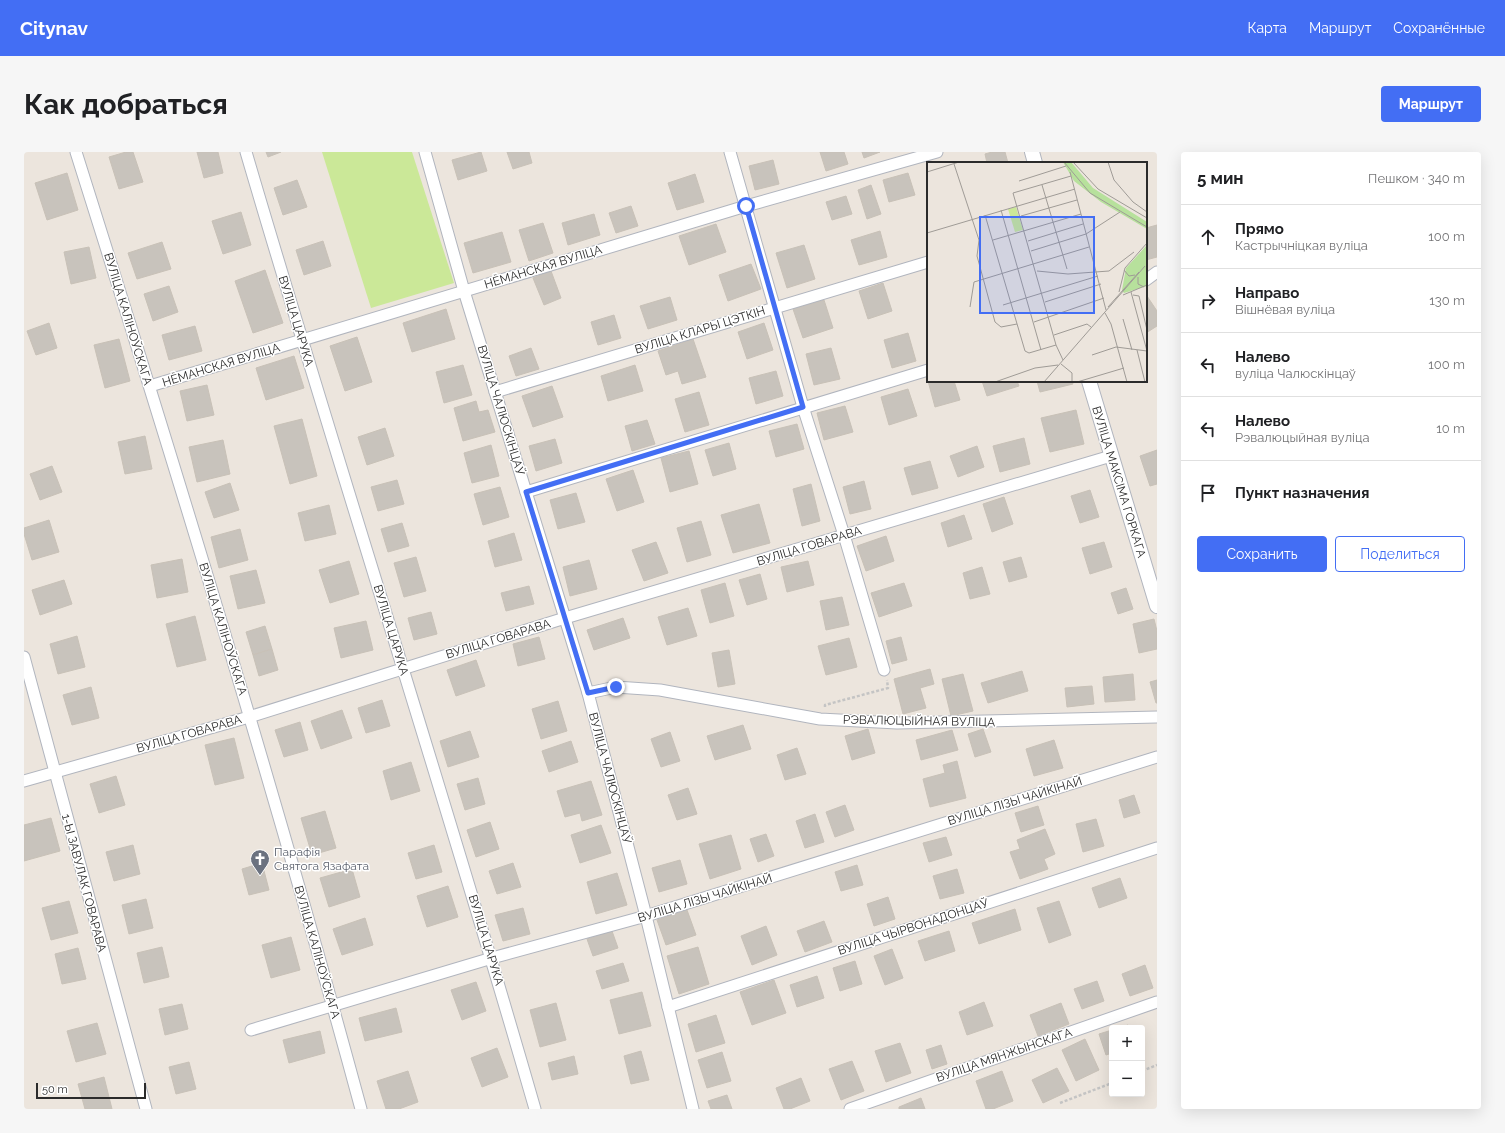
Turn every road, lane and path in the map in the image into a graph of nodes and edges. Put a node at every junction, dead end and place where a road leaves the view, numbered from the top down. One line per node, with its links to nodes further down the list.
1 (76, 152): 17 (street, ВУЛІЦА КАЛІНОЎСКАГА)
2 (246, 152): 14 (street, ВУЛІЦА ЦАРУКА)
3 (425, 152): 12 (street, ВУЛІЦА ЧАЛЮСКІНЦАЎ)
4 (730, 152): 8 (street)
5 (937, 152): 8 (street, НЁМАНСКАЯ ВУЛІЦА)
6 (1032, 152): 7 (street)
7 (1035, 162)
8 (746, 206): 12 (street, НЁМАНСКАЯ ВУЛІЦА); 13 (street)
9 (927, 262): 13 (street, ВУЛІЦА КЛАРЫ ЦЭТКІН)
10 (1157, 272): 11 (street)
11 (1147, 279)
12 (464, 291): 14 (street, НЁМАНСКАЯ ВУЛІЦА); 18 (street, ВУЛІЦА ЧАЛЮСКІНЦАЎ)
13 (775, 307): 18 (street, ВУЛІЦА КЛАРЫ ЦЭТКІН); 19 (street)
14 (301, 340): 17 (street, НЁМАНСКАЯ ВУЛІЦА); 26 (street, ВУЛІЦА ЦАРУКА)
15 (927, 370): 19 (street)
16 (1089, 382): 20 (street, ВУЛІЦА МАКСІМА ГОРКАГА)
17 (150, 386): 29 (street, ВУЛІЦА КАЛІНОЎСКАГА)
18 (495, 392): 21 (street, ВУЛІЦА ЧАЛЮСКІНЦАЎ)
19 (803, 407): 21 (street); 22 (street)
20 (1111, 456): 22 (street, ВУЛІЦА ГОВАРАВА); 23 (street, ВУЛІЦА МАКСІМА ГОРКАГА)
21 (526, 492): 24 (street, ВУЛІЦА ЧАЛЮСКІНЦАЎ)
22 (844, 535): 24 (street, ВУЛІЦА ГОВАРАВА); 27 (street)
23 (1157, 606)
24 (565, 618): 26 (street, ВУЛІЦА ГОВАРАВА); 28 (street, ВУЛІЦА ЧАЛЮСКІНЦАЎ)
25 (24, 657): 33 (street, 1-Ы ЗАВУЛАК ГОВАРАВА)
26 (403, 669): 29 (street, ВУЛІЦА ГОВАРАВА); 37 (street, ВУЛІЦА ЦАРУКА)
27 (884, 670): 31 (path)
28 (588, 693): 31 (street, РЭВАЛЮЦЫЙНАЯ ВУЛІЦА); 36 (street, ВУЛІЦА ЧАЛЮСКІНЦАЎ)
29 (249, 717): 33 (street, ВУЛІЦА ГОВАРАВА); 39 (street, ВУЛІЦА КАЛІНОЎСКАГА)
30 (1157, 717): 31 (street, РЭВАЛЮЦЫЙНАЯ ВУЛІЦА)
31 (820, 718)
32 (1157, 757): 36 (street, ВУЛІЦА ЛІЗЫ ЧАЙКІНАЙ)
33 (55, 772): 34 (street, ВУЛІЦА ГОВАРАВА); 46 (street, 1-Ы ЗАВУЛАК ГОВАРАВА)
34 (24, 781)
35 (1157, 848): 40 (street, ВУЛІЦА ЧЫРВОНАДОНЦАЎ)
36 (646, 916): 37 (street, ВУЛІЦА ЛІЗЫ ЧАЙКІНАЙ); 40 (street, ВУЛІЦА ЧАЛЮСКІНЦАЎ)
37 (492, 958): 39 (street, ВУЛІЦА ЛІЗЫ ЧАЙКІНАЙ); 48 (street, ВУЛІЦА ЦАРУКА)
38 (1157, 1002): 50 (street, ВУЛІЦА МЯНЖЫНСКАГА)
39 (333, 1006): 41 (street, ВУЛІЦА ЛІЗЫ ЧАЙКІНАЙ); 47 (street, ВУЛІЦА КАЛІНОЎСКАГА)
40 (668, 1007): 49 (street, ВУЛІЦА ЧАЛЮСКІНЦАЎ)
41 (251, 1030)
42 (1157, 1065): 43 (path)
43 (1145, 1070)
44 (1109, 1084): 45 (path)
45 (1060, 1103)
46 (146, 1109)
47 (361, 1109)
48 (535, 1109)
49 (693, 1109)
50 (850, 1109)

